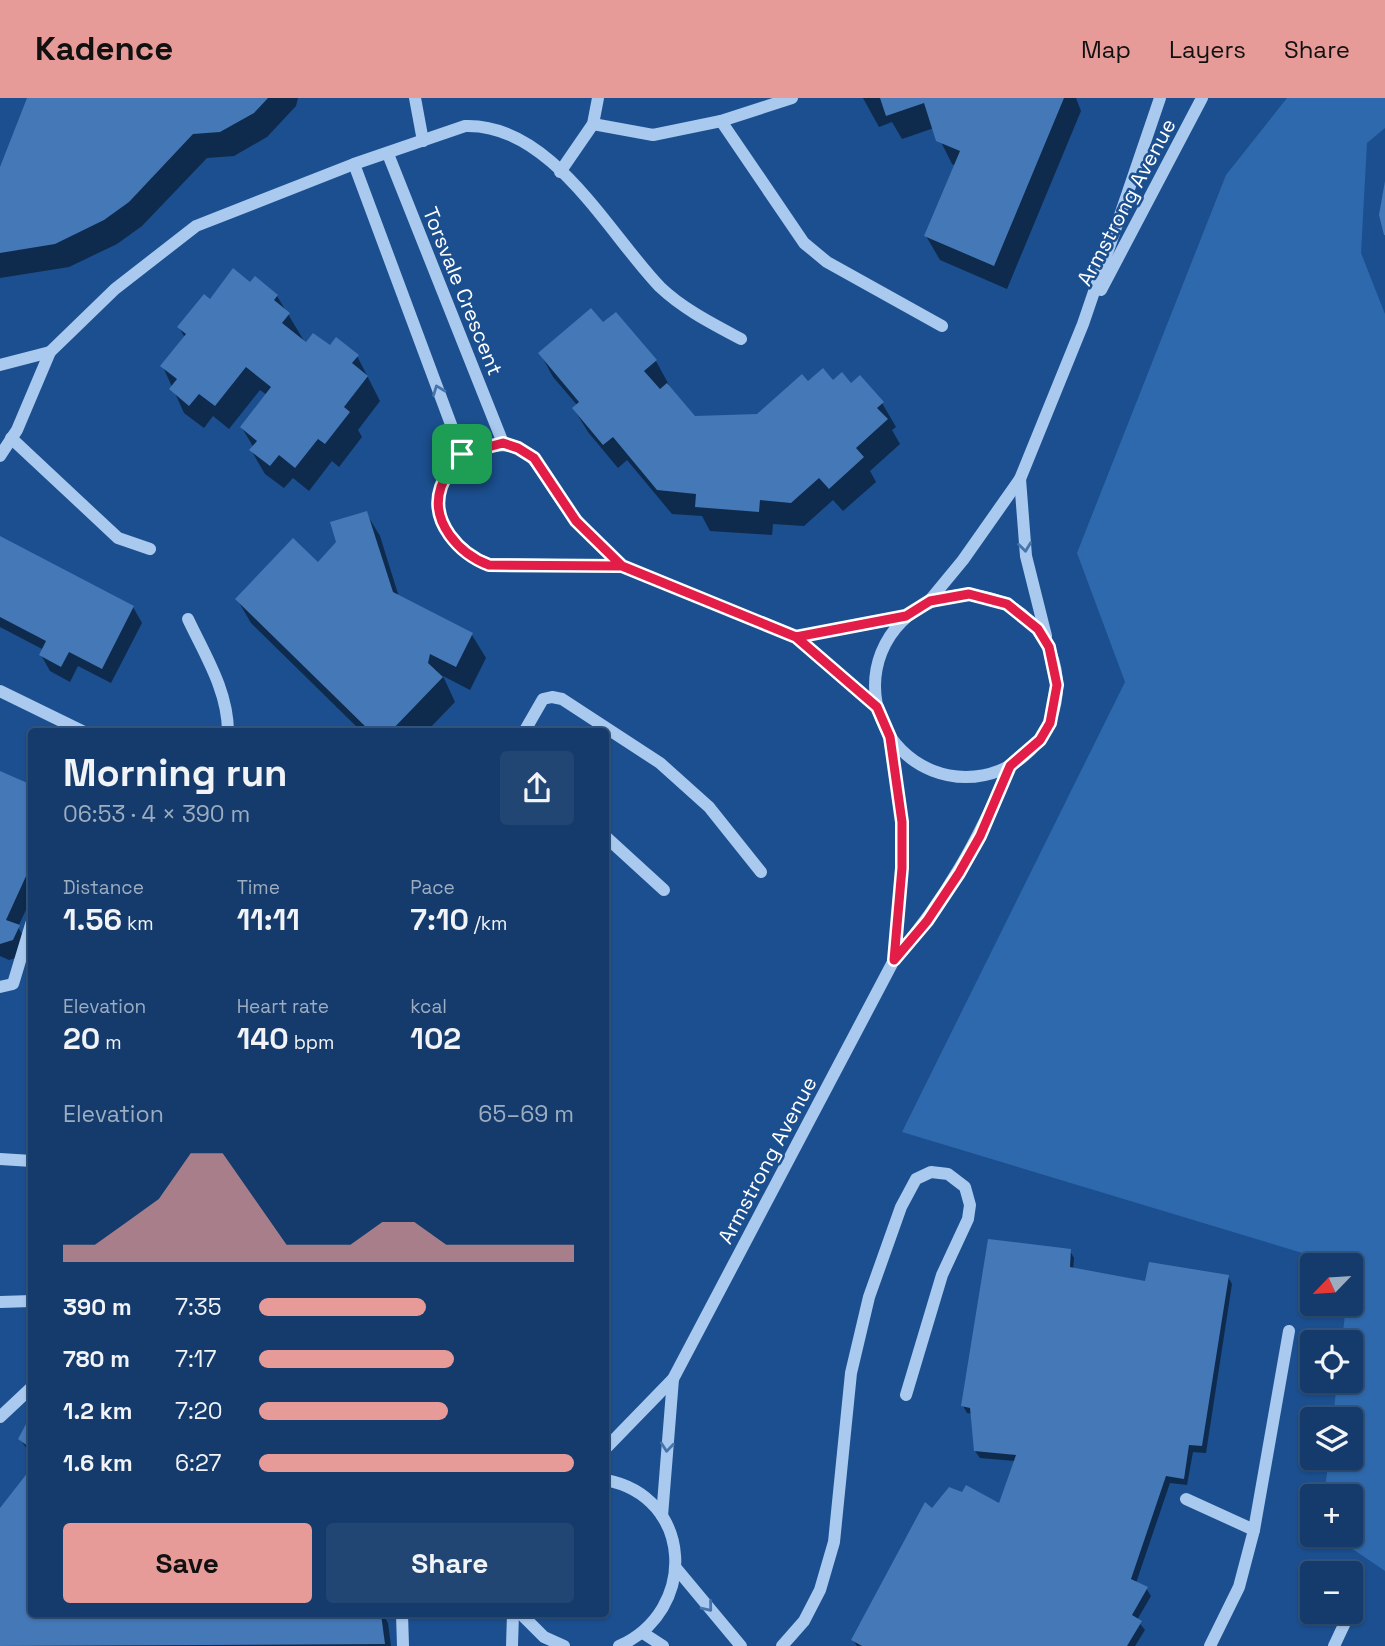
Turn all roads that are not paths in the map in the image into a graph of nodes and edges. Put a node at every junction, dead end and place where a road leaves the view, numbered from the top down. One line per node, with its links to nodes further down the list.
1 (415, 98): 8 (street)
2 (598, 98): 7 (street)
3 (792, 98): 6 (street)
4 (1160, 98): 12 (street, Armstrong Avenue)
5 (1202, 98): 12 (street, Armstrong Avenue)
6 (721, 121): 7 (street); 13 (street)
7 (593, 124): 11 (street)
8 (423, 141): 9 (street); 11 (street)
9 (388, 154): 10 (street); 18 (street, Torsvale Crescent)
10 (354, 164): 15 (street); 19 (street, one-way to 10)
11 (560, 172): 14 (street)
12 (1083, 324): 21 (street, Armstrong Avenue)
13 (942, 326)
14 (741, 339)
15 (50, 352): 16 (street); 17 (street)
16 (0, 365)
17 (11, 438): 20 (street); 22 (street)
18 (503, 443): 19 (street); 23 (street)
19 (462, 454): 23 (street)
20 (0, 456)
21 (1020, 478): 24 (street, Armstrong Avenue); 28 (street, Armstrong Avenue, one-way to 28)
22 (150, 549)
23 (622, 566): 27 (street)
24 (930, 601): 25 (street, Armstrong Avenue); 28 (street, Armstrong Avenue)
25 (906, 616): 27 (street); 30 (street, Armstrong Avenue)
26 (188, 619): 32 (street)
27 (796, 637): 30 (street)
28 (1049, 647): 37 (street, Armstrong Avenue)
29 (0, 691): 31 (street)
30 (877, 707): 36 (street, Armstrong Avenue)
31 (76, 728)
32 (228, 728)
33 (526, 728): 34 (street)
34 (606, 728)
35 (609, 730): 39 (street)
36 (890, 737): 37 (street, Armstrong Avenue); 42 (street, Armstrong Avenue)
37 (1010, 766): 42 (street, Armstrong Avenue)
38 (609, 839): 40 (street)
39 (761, 872)
40 (664, 890)
41 (28, 934): 43 (street)
42 (894, 960): 49 (street, Armstrong Avenue)
43 (0, 987)
44 (0, 1159): 45 (street)
45 (28, 1161)
46 (28, 1301): 47 (street)
47 (0, 1302)
48 (1289, 1331): 57 (street)
49 (673, 1379): 53 (street, Armstrong Avenue); 56 (street, Armstrong Avenue, one-way to 56)
50 (28, 1391): 52 (street)
51 (906, 1395): 70 (street)
52 (0, 1417)
53 (609, 1445)
54 (609, 1481): 56 (street, Armstrong Avenue)
55 (1186, 1499): 57 (street)
56 (662, 1517): 58 (street, Armstrong Avenue)
57 (1254, 1530): 71 (street)
58 (676, 1568): 63 (street, Armstrong Avenue); 69 (street, one-way to 69)
59 (402, 1617): 64 (street)
60 (513, 1617): 65 (street)
61 (524, 1617): 66 (street)
62 (1344, 1624): 72 (street)
63 (643, 1633): 67 (street, Armstrong Avenue); 68 (street)
64 (403, 1646)
65 (512, 1646)
66 (564, 1646)
67 (618, 1646)
68 (663, 1646)
69 (741, 1646)
70 (782, 1646)
71 (1210, 1646)
72 (1335, 1646)

